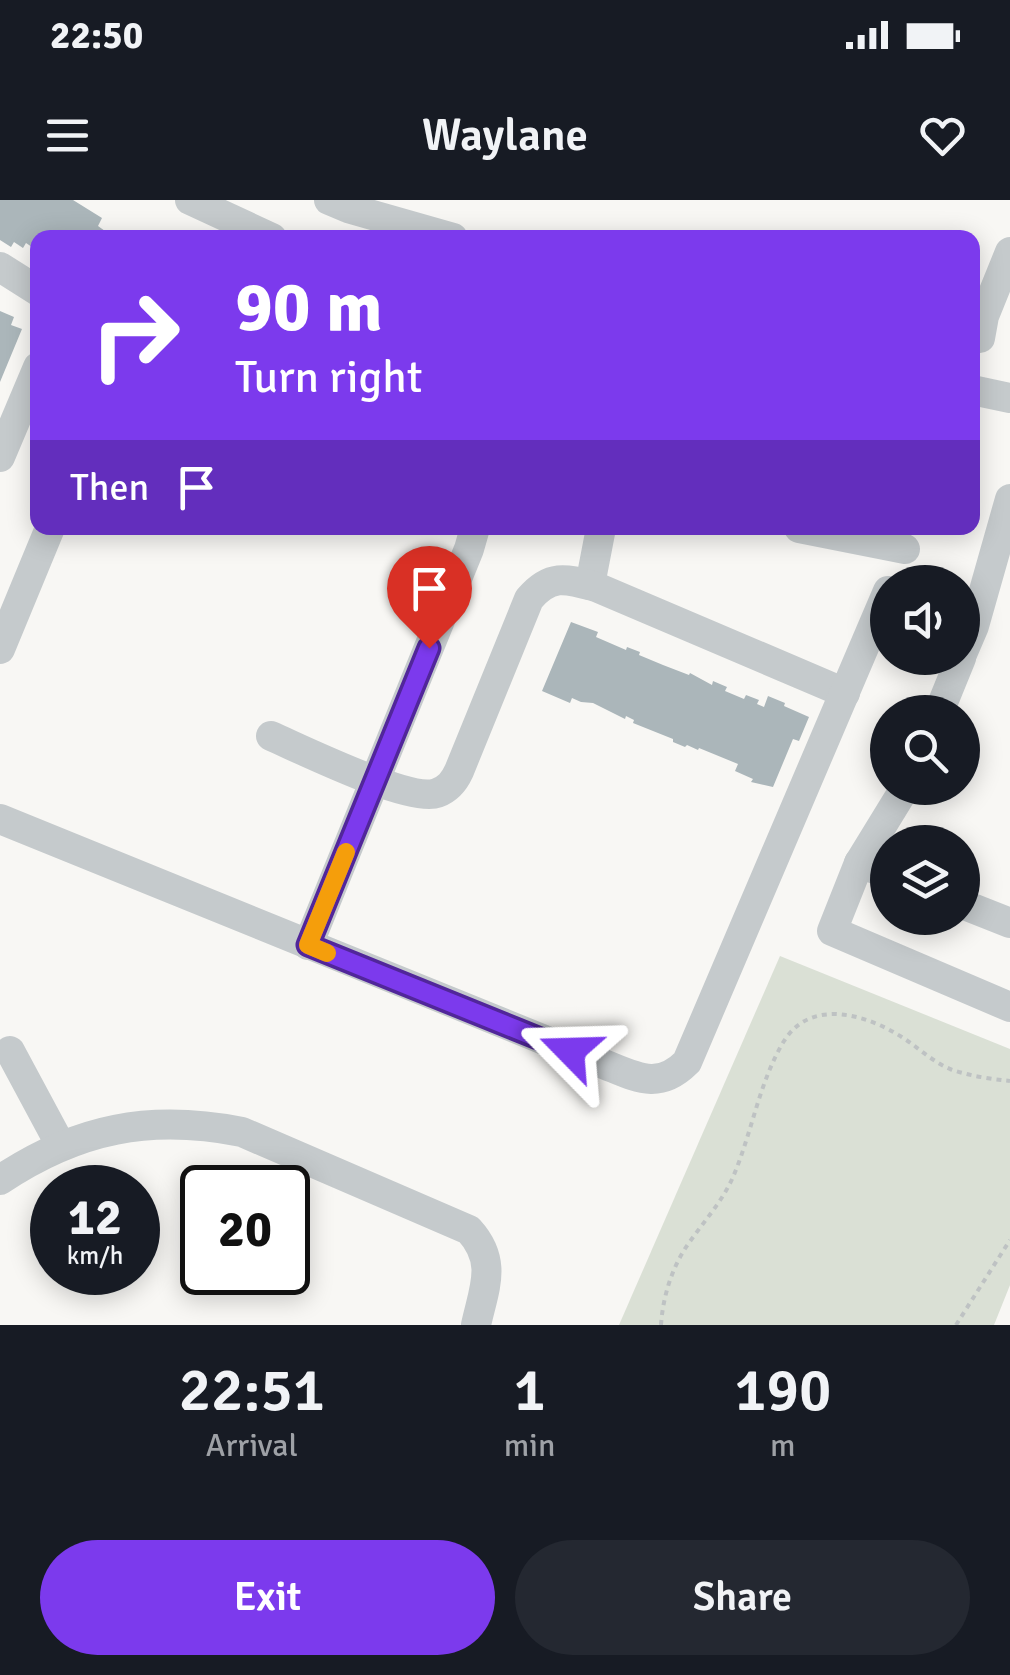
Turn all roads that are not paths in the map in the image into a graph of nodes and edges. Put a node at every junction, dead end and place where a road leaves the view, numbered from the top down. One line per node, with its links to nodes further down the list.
1 (190, 200): 4 (street)
2 (329, 200): 3 (street)
3 (357, 216): 5 (street)
4 (255, 230)
5 (418, 230)
6 (1010, 252): 9 (street)
7 (0, 267): 8 (street)
8 (30, 286)
9 (980, 327)
10 (980, 339): 11 (street)
11 (1010, 344)
12 (30, 386): 15 (street)
13 (980, 392): 14 (street)
14 (1010, 398)
15 (0, 458)
16 (1010, 499): 24 (street)
17 (47, 535): 26 (street)
18 (473, 535): 29 (street)
19 (600, 535): 23 (street)
20 (877, 535): 21 (street)
21 (910, 538): 22 (street)
22 (898, 565)
23 (590, 585): 27 (street); 29 (street)
24 (980, 605)
25 (870, 633): 27 (street)
26 (0, 649)
27 (845, 692): 34 (street)
28 (271, 736): 29 (street)
29 (375, 780): 34 (street)
30 (0, 818): 34 (street)
31 (870, 873): 35 (street)
32 (980, 911): 33 (street)
33 (1010, 923)
34 (308, 945)
35 (1010, 1006)
36 (10, 1051): 37 (street)
37 (60, 1146): 38 (street); 39 (street)
38 (0, 1180)
39 (476, 1325)

